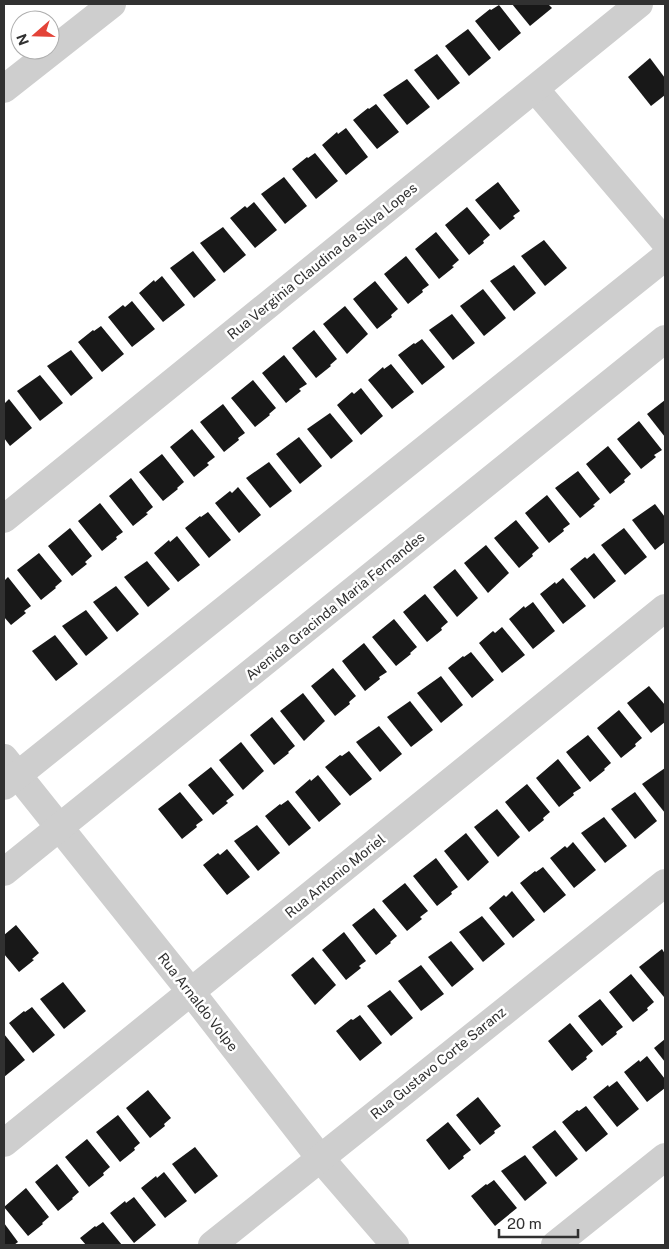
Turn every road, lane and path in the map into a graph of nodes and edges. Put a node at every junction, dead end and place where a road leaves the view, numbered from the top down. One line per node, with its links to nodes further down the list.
1 (112, 4): 3 (street)
2 (639, 4): 4 (street, Rua Verginia Claudina da Silva Lopes)
3 (4, 89)
4 (535, 89): 5 (street); 8 (street, Rua Verginia Claudina da Silva Lopes)
5 (665, 242)
6 (665, 256): 10 (street)
7 (665, 339): 11 (street, Avenida Gracinda Maria Fernandes)
8 (4, 519)
9 (665, 608): 14 (street, Rua Antonio Moriel)
10 (8, 773): 11 (street, Rua Arnaldo Volpe)
11 (59, 828): 12 (street, Avenida Gracinda Maria Fernandes); 14 (street, Rua Arnaldo Volpe)
12 (4, 872)
13 (665, 882): 17 (street, Rua Gustavo Corte Saranz)
14 (191, 992): 15 (street, Rua Antonio Moriel); 17 (street, Rua Arnaldo Volpe)
15 (4, 1143)
16 (665, 1157): 20 (street)
17 (320, 1158): 18 (street, Rua Gustavo Corte Saranz); 19 (street, Rua Arnaldo Volpe)
18 (212, 1245)
19 (394, 1245)
20 (555, 1245)

